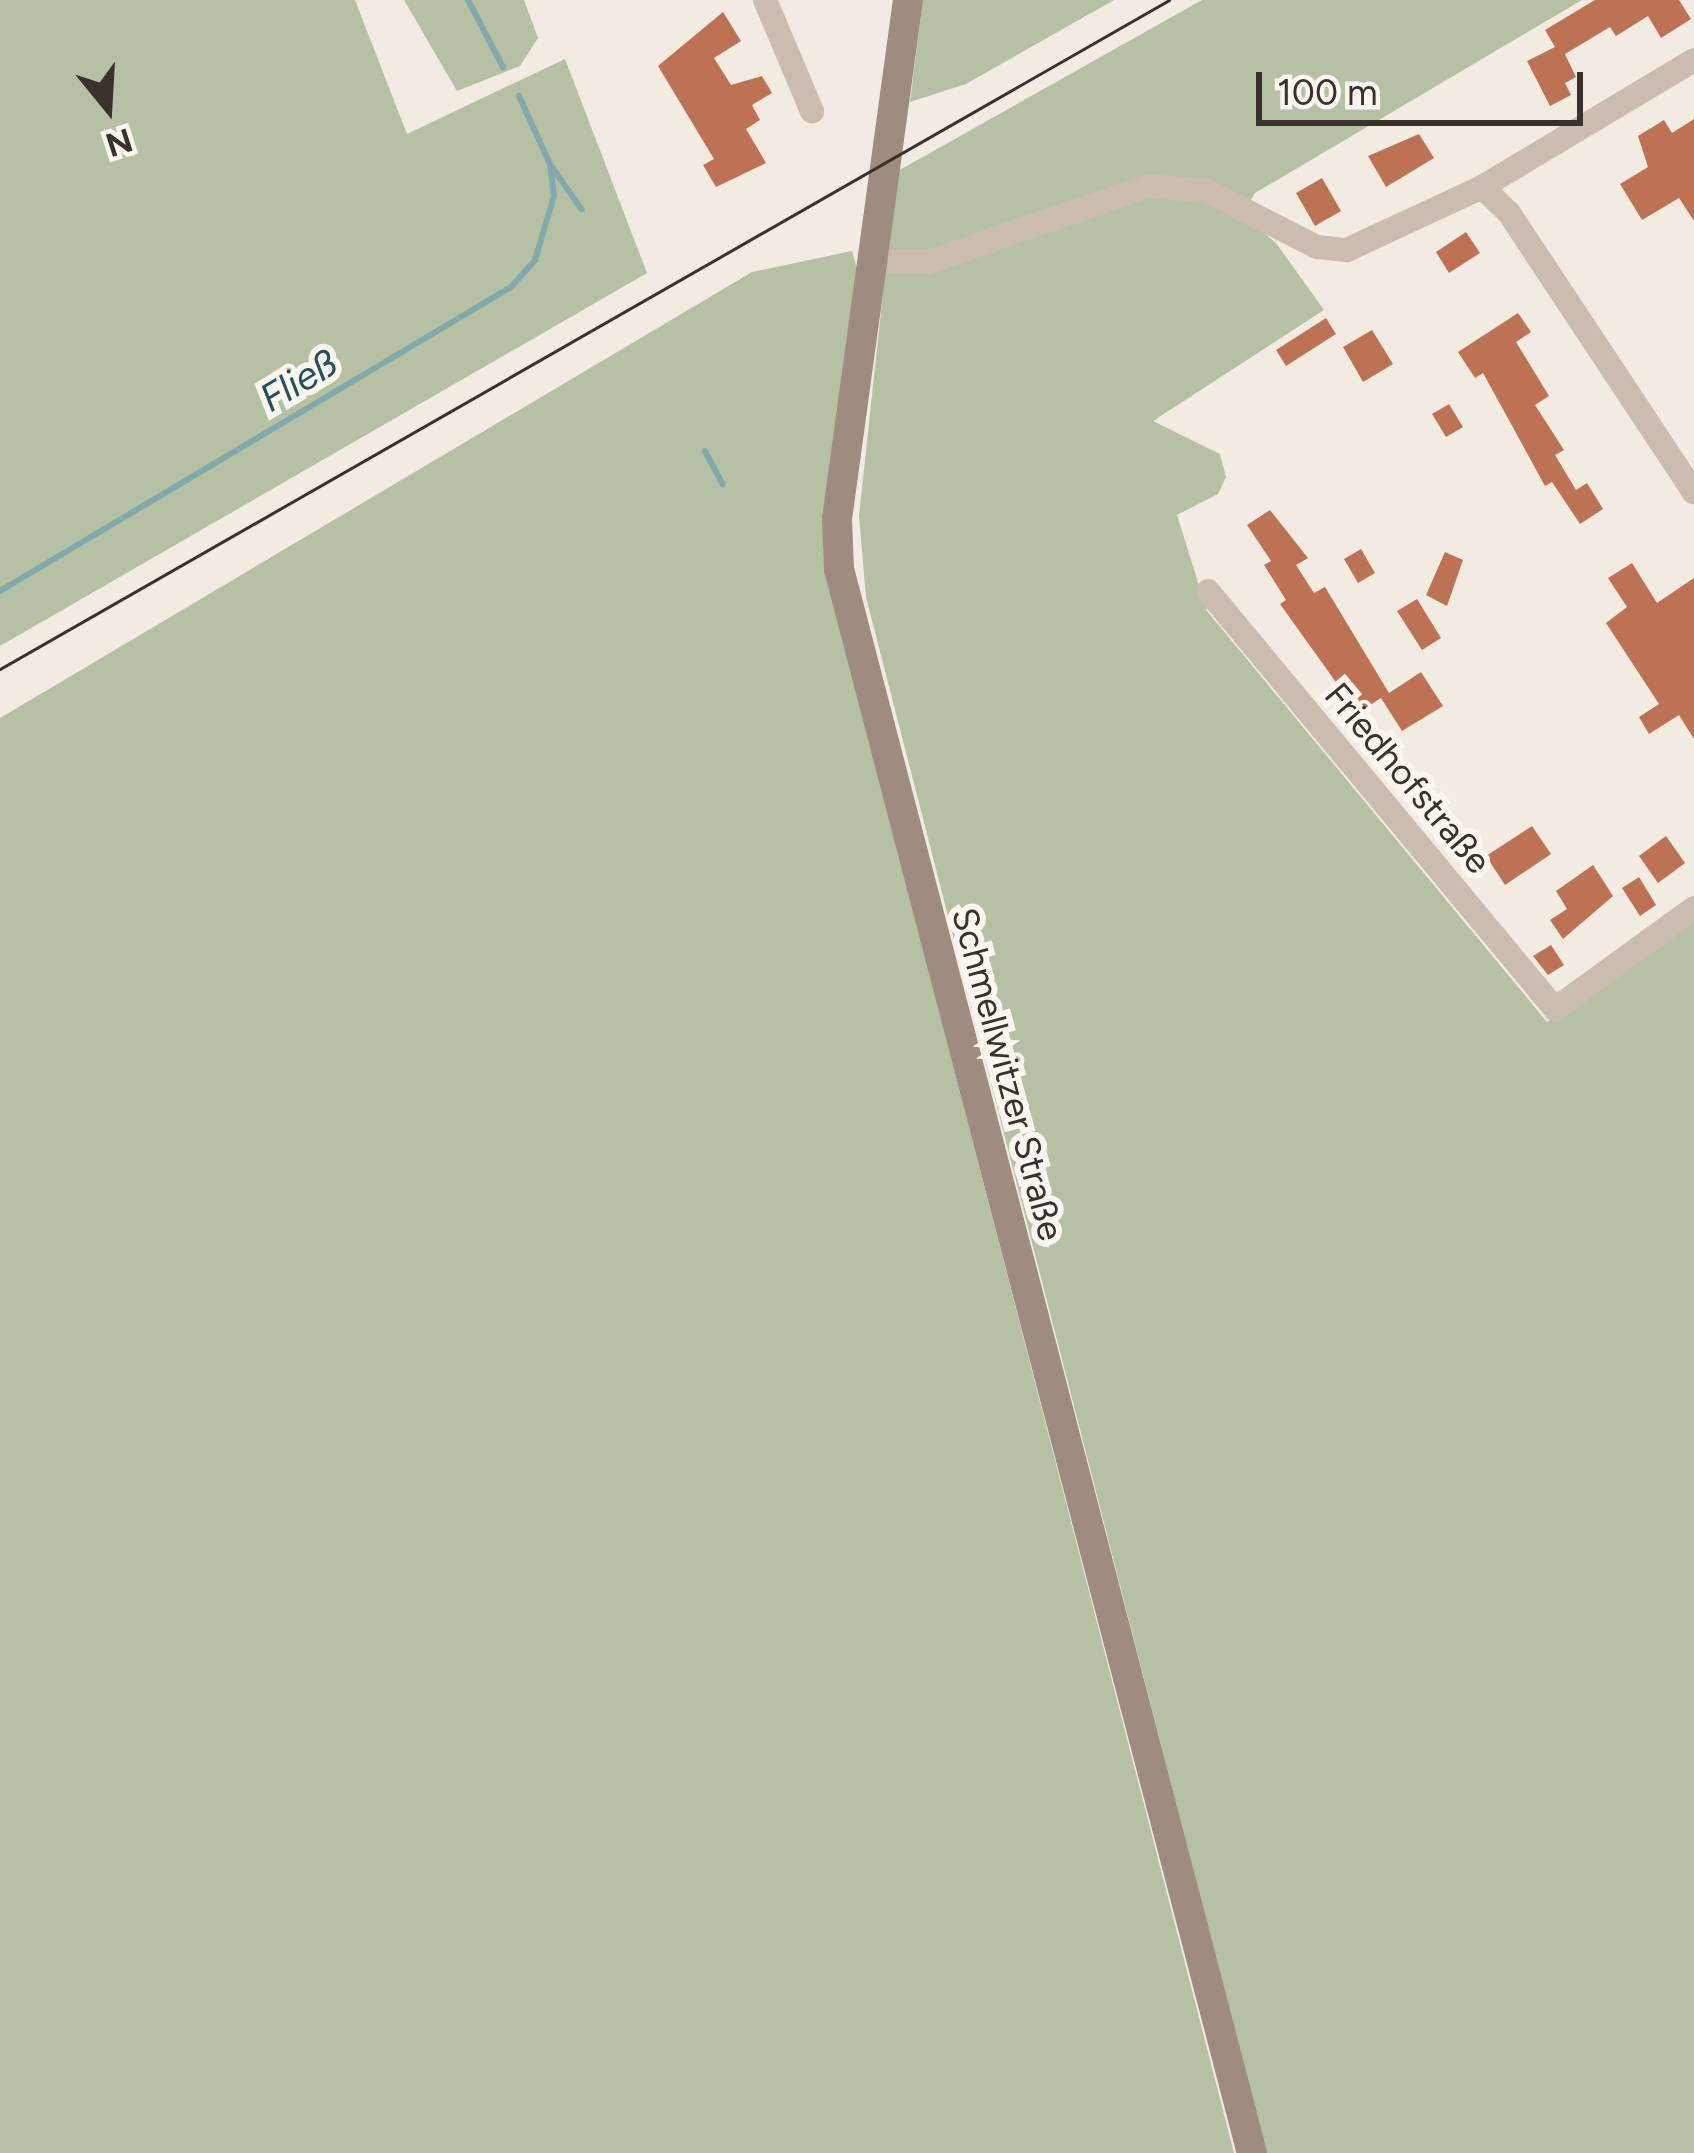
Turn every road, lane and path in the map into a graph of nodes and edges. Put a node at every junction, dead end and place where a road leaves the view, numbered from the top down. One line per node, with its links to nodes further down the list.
1 (765, 0): 4 (street)
2 (908, 0): 6 (street, Schmellwitzer Straße)
3 (1694, 60): 5 (street)
4 (812, 111)
5 (1482, 188): 6 (street); 7 (street)
6 (874, 262): 10 (street, Schmellwitzer Straße)
7 (1694, 492)
8 (1208, 591): 9 (street, Friedhofstraße)
9 (1694, 908)
10 (1252, 2153)

